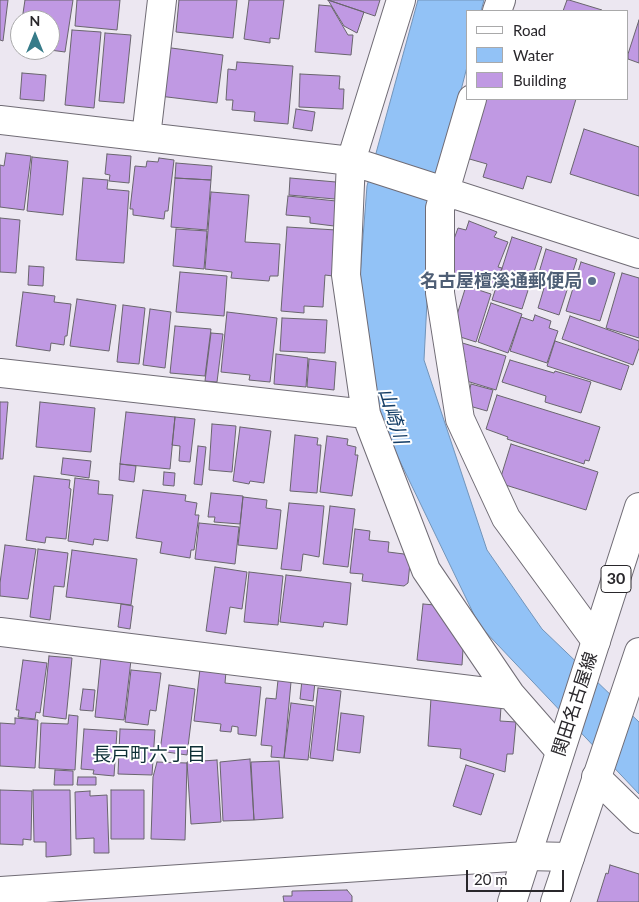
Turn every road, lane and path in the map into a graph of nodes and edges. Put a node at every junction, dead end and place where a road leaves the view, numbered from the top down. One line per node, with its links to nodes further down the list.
1 (162, 0): 5 (street)
2 (401, 0): 6 (street)
3 (472, 100): 7 (street)
4 (0, 120): 5 (street)
5 (146, 137): 6 (street)
6 (359, 163): 7 (street); 10 (street)
7 (442, 190): 8 (street); 13 (street)
8 (639, 254)
9 (0, 373): 10 (street)
10 (366, 414): 16 (street)
11 (639, 507): 13 (street, 関田名古屋線 / 30)
12 (0, 632): 16 (street)
13 (594, 646): 17 (street, 関田名古屋線 / 30)
14 (639, 652): 15 (street)
15 (634, 685): 18 (street)
16 (511, 694): 17 (street)
17 (560, 751): 20 (street, 関田名古屋線 / 30)
18 (596, 777): 19 (street); 21 (street)
19 (639, 819)
20 (526, 856): 21 (street); 22 (street); 23 (street, 関田名古屋線 / 30)
21 (570, 857): 24 (street)
22 (0, 891)
23 (512, 902)
24 (555, 902)

